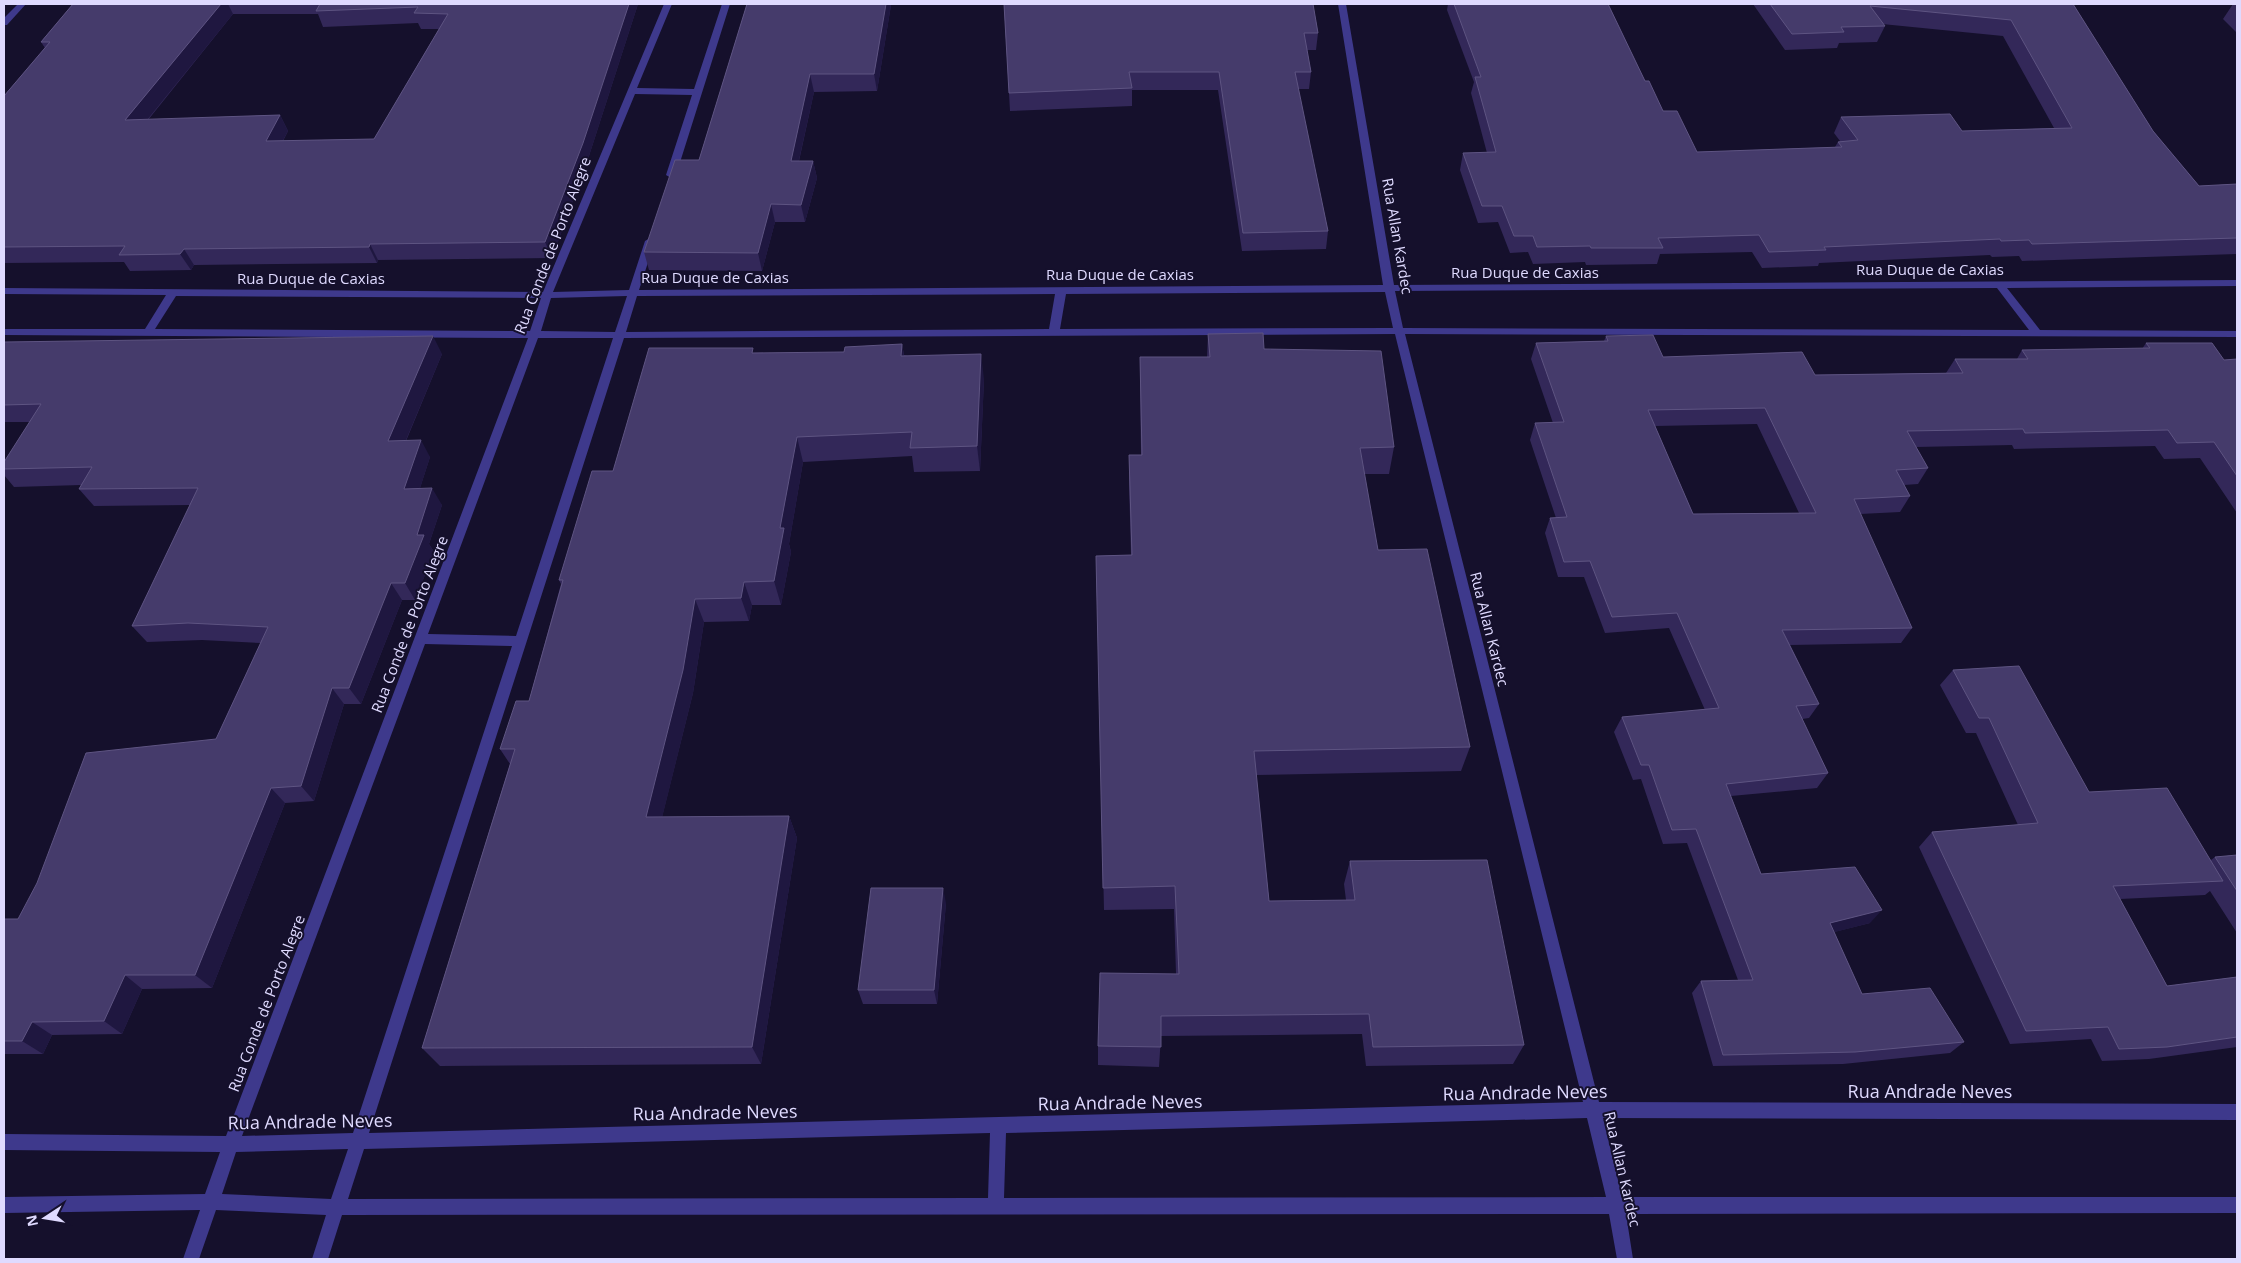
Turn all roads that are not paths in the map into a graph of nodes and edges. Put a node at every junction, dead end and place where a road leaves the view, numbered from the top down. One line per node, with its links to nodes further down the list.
1 (22, 4): 5 (street)
2 (668, 4): 6 (street, Rua Conde de Porto Alegre)
3 (726, 4): 7 (street)
4 (1342, 4): 12 (street, Rua Allan Kardec)
5 (4, 23)
6 (632, 90): 7 (street); 17 (street, Rua Conde de Porto Alegre)
7 (698, 92): 8 (street)
8 (668, 184)
9 (654, 229): 16 (street)
10 (2237, 283): 11 (street, Rua Duque de Caxias)
11 (1999, 284): 12 (street, Rua Duque de Caxias); 22 (street)
12 (1389, 288): 13 (street, Rua Duque de Caxias); 18 (street, Rua Allan Kardec)
13 (1061, 290): 16 (street, Rua Duque de Caxias); 21 (street)
14 (4, 291): 15 (street, Rua Duque de Caxias)
15 (173, 292): 17 (street, Rua Duque de Caxias); 20 (street)
16 (633, 293): 17 (street, Rua Duque de Caxias); 24 (street)
17 (547, 295): 23 (street, Rua Conde de Porto Alegre)
18 (1399, 331): 21 (street); 22 (street); 28 (street, Rua Allan Kardec)
19 (4, 332): 20 (street)
20 (148, 332): 23 (street)
21 (1054, 332): 24 (street)
22 (2038, 333): 25 (street)
23 (535, 334): 24 (street); 26 (street, Rua Conde de Porto Alegre)
24 (619, 334): 27 (street)
25 (2237, 334)
26 (420, 639): 27 (street); 33 (street, Rua Conde de Porto Alegre)
27 (520, 642): 31 (street)
28 (1593, 1110): 29 (street, Rua Andrade Neves); 30 (street, Rua Andrade Neves); 36 (street, Rua Allan Kardec)
29 (2237, 1112)
30 (998, 1125): 31 (street, Rua Andrade Neves); 38 (street)
31 (360, 1140): 33 (street, Rua Andrade Neves); 39 (street)
32 (4, 1142): 33 (street, Rua Andrade Neves)
33 (230, 1144): 34 (street, Rua Conde de Porto Alegre)
34 (212, 1202): 35 (street); 39 (street); 40 (street, Rua Conde de Porto Alegre)
35 (4, 1205)
36 (1616, 1205): 37 (street); 38 (street); 42 (street, Rua Allan Kardec)
37 (2237, 1205)
38 (996, 1206): 39 (street)
39 (337, 1207): 41 (street)
40 (191, 1259)
41 (320, 1259)
42 (1625, 1259)

